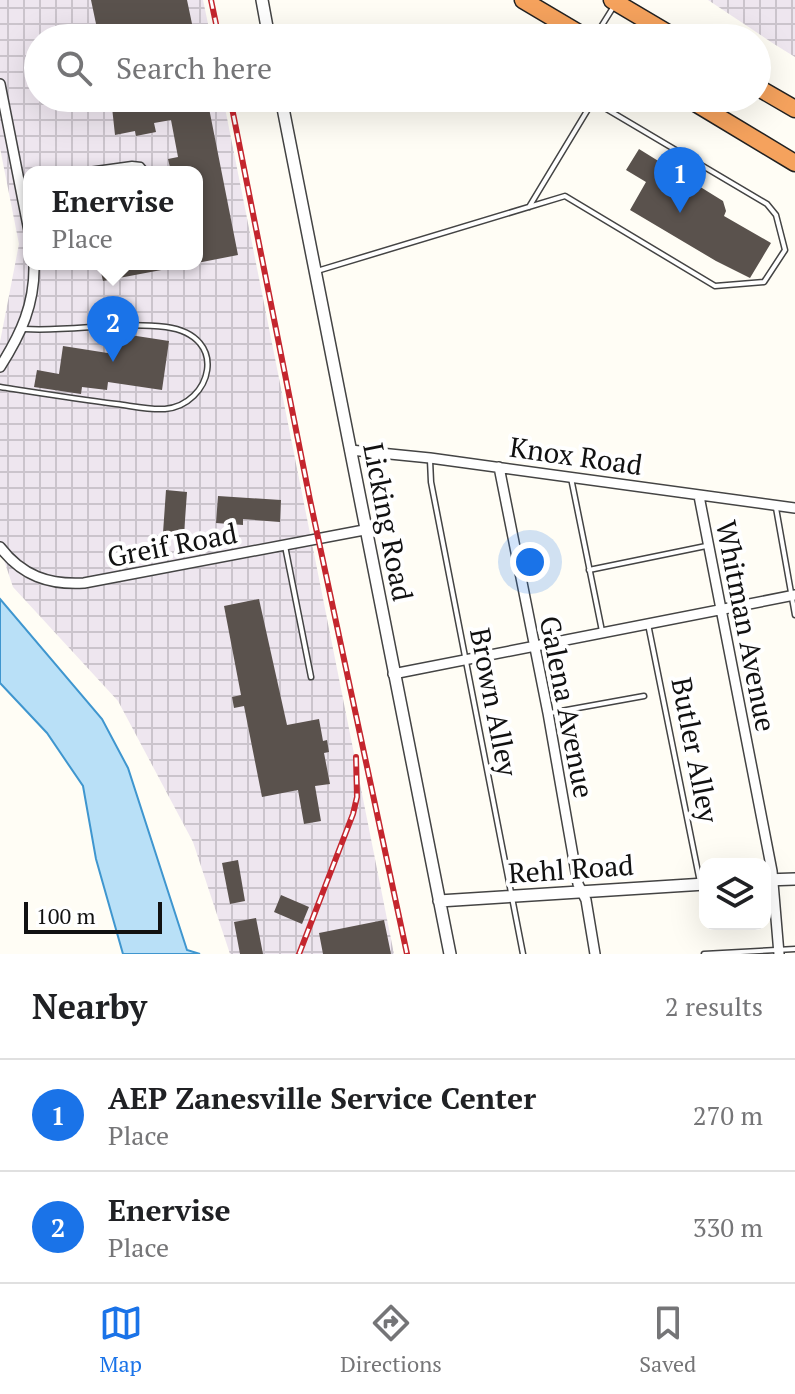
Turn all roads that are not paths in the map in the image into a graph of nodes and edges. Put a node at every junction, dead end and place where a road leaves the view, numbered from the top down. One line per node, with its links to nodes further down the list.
1 (262, 0): 4 (street)
2 (523, 0): 5 (highway)
3 (614, 1): 6 (lane); 7 (highway)
4 (266, 24)
5 (563, 24)
6 (602, 24)
7 (653, 24)
8 (0, 84): 18 (street)
9 (771, 95): 10 (highway)
10 (795, 109)
11 (284, 112): 21 (street, Licking Road)
12 (586, 112): 19 (lane)
13 (612, 112): 19 (lane)
14 (710, 112): 15 (highway)
15 (795, 163)
16 (118, 166): 17 (lane)
17 (142, 166)
18 (23, 176)
19 (529, 207): 21 (lane)
20 (34, 270): 22 (street)
21 (315, 272): 25 (street, Licking Road)
22 (23, 328): 23 (street); 24 (lane)
23 (0, 367)
24 (0, 387)
25 (350, 450): 26 (street, Knox Road); 32 (street, Licking Road)
26 (430, 458): 27 (street, Knox Road); 43 (lane, Brown Alley)
27 (499, 467): 28 (street, Knox Road); 42 (street, Galena Avenue)
28 (571, 478): 29 (street, Knox Road); 36 (lane)
29 (699, 496): 30 (street, Knox Road); 34 (street, Whitman Avenue)
30 (775, 506): 31 (street, Knox Road); 37 (lane)
31 (795, 508)
32 (364, 530): 33 (street, Greif Road); 44 (street, Licking Road)
33 (285, 546): 35 (street, Greif Road); 45 (lane)
34 (708, 546): 36 (lane); 38 (street, Whitman Avenue)
35 (0, 547)
36 (588, 570): 41 (lane)
37 (793, 595): 38 (street); 39 (lane)
38 (720, 609): 40 (street); 48 (street, Whitman Avenue)
39 (795, 615)
40 (648, 624): 41 (street); 49 (lane, Butler Alley)
41 (602, 633): 42 (street)
42 (534, 646): 43 (street); 47 (street, Galena Avenue)
43 (465, 660): 44 (street); 55 (lane, Brown Alley)
44 (393, 674): 56 (street, Licking Road)
45 (311, 677)
46 (644, 696): 47 (lane)
47 (548, 713): 53 (street, Galena Avenue)
48 (765, 858)
49 (699, 865)
50 (795, 879): 51 (street)
51 (771, 880)
52 (699, 884): 53 (street, Rehl Road)
53 (582, 892): 55 (street, Rehl Road); 61 (street, Galena Avenue)
54 (771, 894): 58 (street, Whitman Avenue)
55 (512, 897): 56 (street, Rehl Road); 60 (lane, Brown Alley)
56 (439, 901): 59 (street, Licking Road)
57 (795, 949): 58 (lane)
58 (779, 952): 62 (lane)
59 (450, 954)
60 (523, 954)
61 (595, 954)
62 (704, 954)

